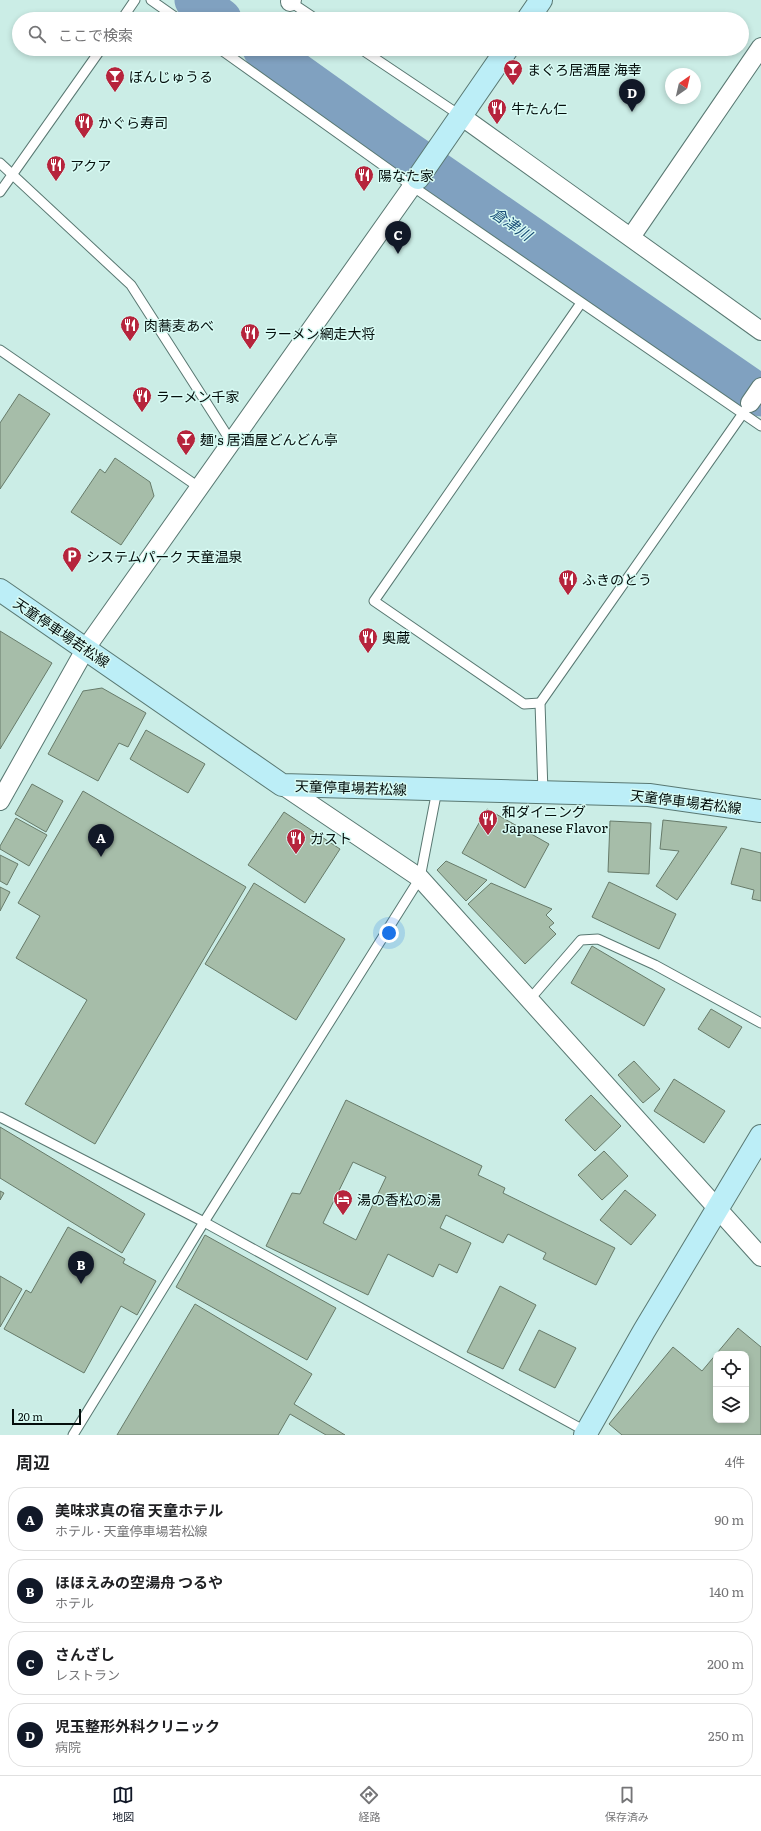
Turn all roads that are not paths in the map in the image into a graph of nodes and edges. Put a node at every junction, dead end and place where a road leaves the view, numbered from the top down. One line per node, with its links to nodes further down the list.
1 (136, 0): 5 (lane)
2 (151, 0): 6 (lane)
3 (541, 0): 8 (main road)
4 (290, 1): 7 (lane)
5 (127, 12)
6 (168, 12)
7 (306, 12)
8 (533, 12)
9 (761, 47): 19 (street)
10 (96, 56): 16 (lane)
11 (230, 56): 17 (lane)
12 (370, 56): 14 (lane)
13 (502, 56): 14 (main road)
14 (458, 121): 17 (main road); 19 (street)
15 (0, 163): 16 (lane)
16 (12, 175): 18 (lane); 26 (lane)
17 (415, 182): 20 (lane); 26 (street)
18 (0, 192)
19 (631, 237): 21 (street)
20 (581, 303): 24 (lane); 30 (lane)
21 (761, 331)
22 (0, 350): 27 (lane)
23 (761, 387): 24 (street)
24 (746, 408): 25 (lane); 30 (lane)
25 (761, 426)
26 (232, 443): 27 (street)
27 (200, 488): 29 (street)
28 (0, 590): 29 (main road, 天童停車場若松線)
29 (86, 648): 31 (main road, 天童停車場若松線); 34 (street)
30 (540, 703): 33 (lane)
31 (282, 785): 32 (main road, 天童停車場若松線); 36 (street)
32 (437, 789): 33 (main road, 天童停車場若松線); 36 (lane)
33 (543, 792): 35 (main road, 天童停車場若松線)
34 (0, 801)
35 (761, 811)
36 (420, 878): 37 (street); 42 (lane)
37 (530, 999): 38 (lane); 41 (street)
38 (761, 1023)
39 (0, 1117): 42 (lane)
40 (761, 1136): 41 (main road)
41 (716, 1209): 43 (street); 44 (main road)
42 (204, 1222): 44 (lane); 45 (lane)
43 (761, 1257)
44 (586, 1433)
45 (73, 1435)

